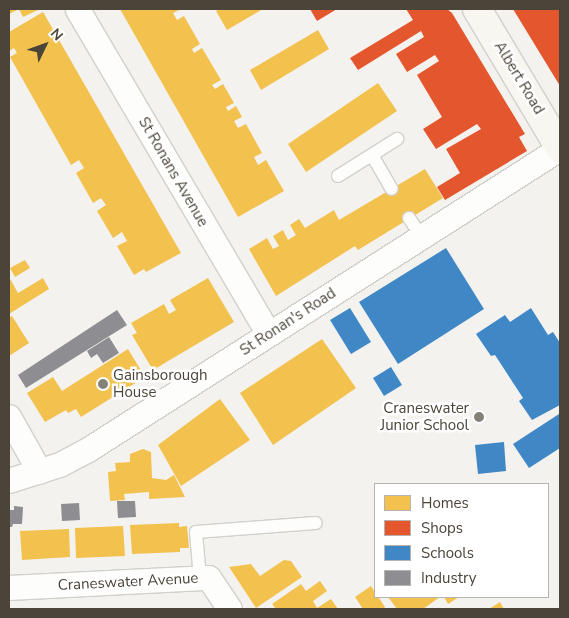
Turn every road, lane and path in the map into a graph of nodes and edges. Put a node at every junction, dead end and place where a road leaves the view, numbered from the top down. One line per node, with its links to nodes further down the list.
1 (477, 9): 4 (main road, Albert Road)
2 (78, 10): 8 (street, St Ronans Avenue)
3 (397, 139): 5 (lane)
4 (560, 148): 8 (street, St Ronan's Road)
5 (372, 155): 6 (lane); 7 (lane)
6 (338, 176)
7 (392, 189)
8 (269, 334): 10 (street, St Ronan's Road)
9 (9, 418): 10 (street)
10 (40, 472): 11 (street, St Ronan's Road)
11 (9, 481)
12 (316, 522): 13 (lane)
13 (200, 578): 14 (street, Craneswater Avenue); 15 (street, Craneswater Avenue)
14 (9, 588)
15 (230, 609)

